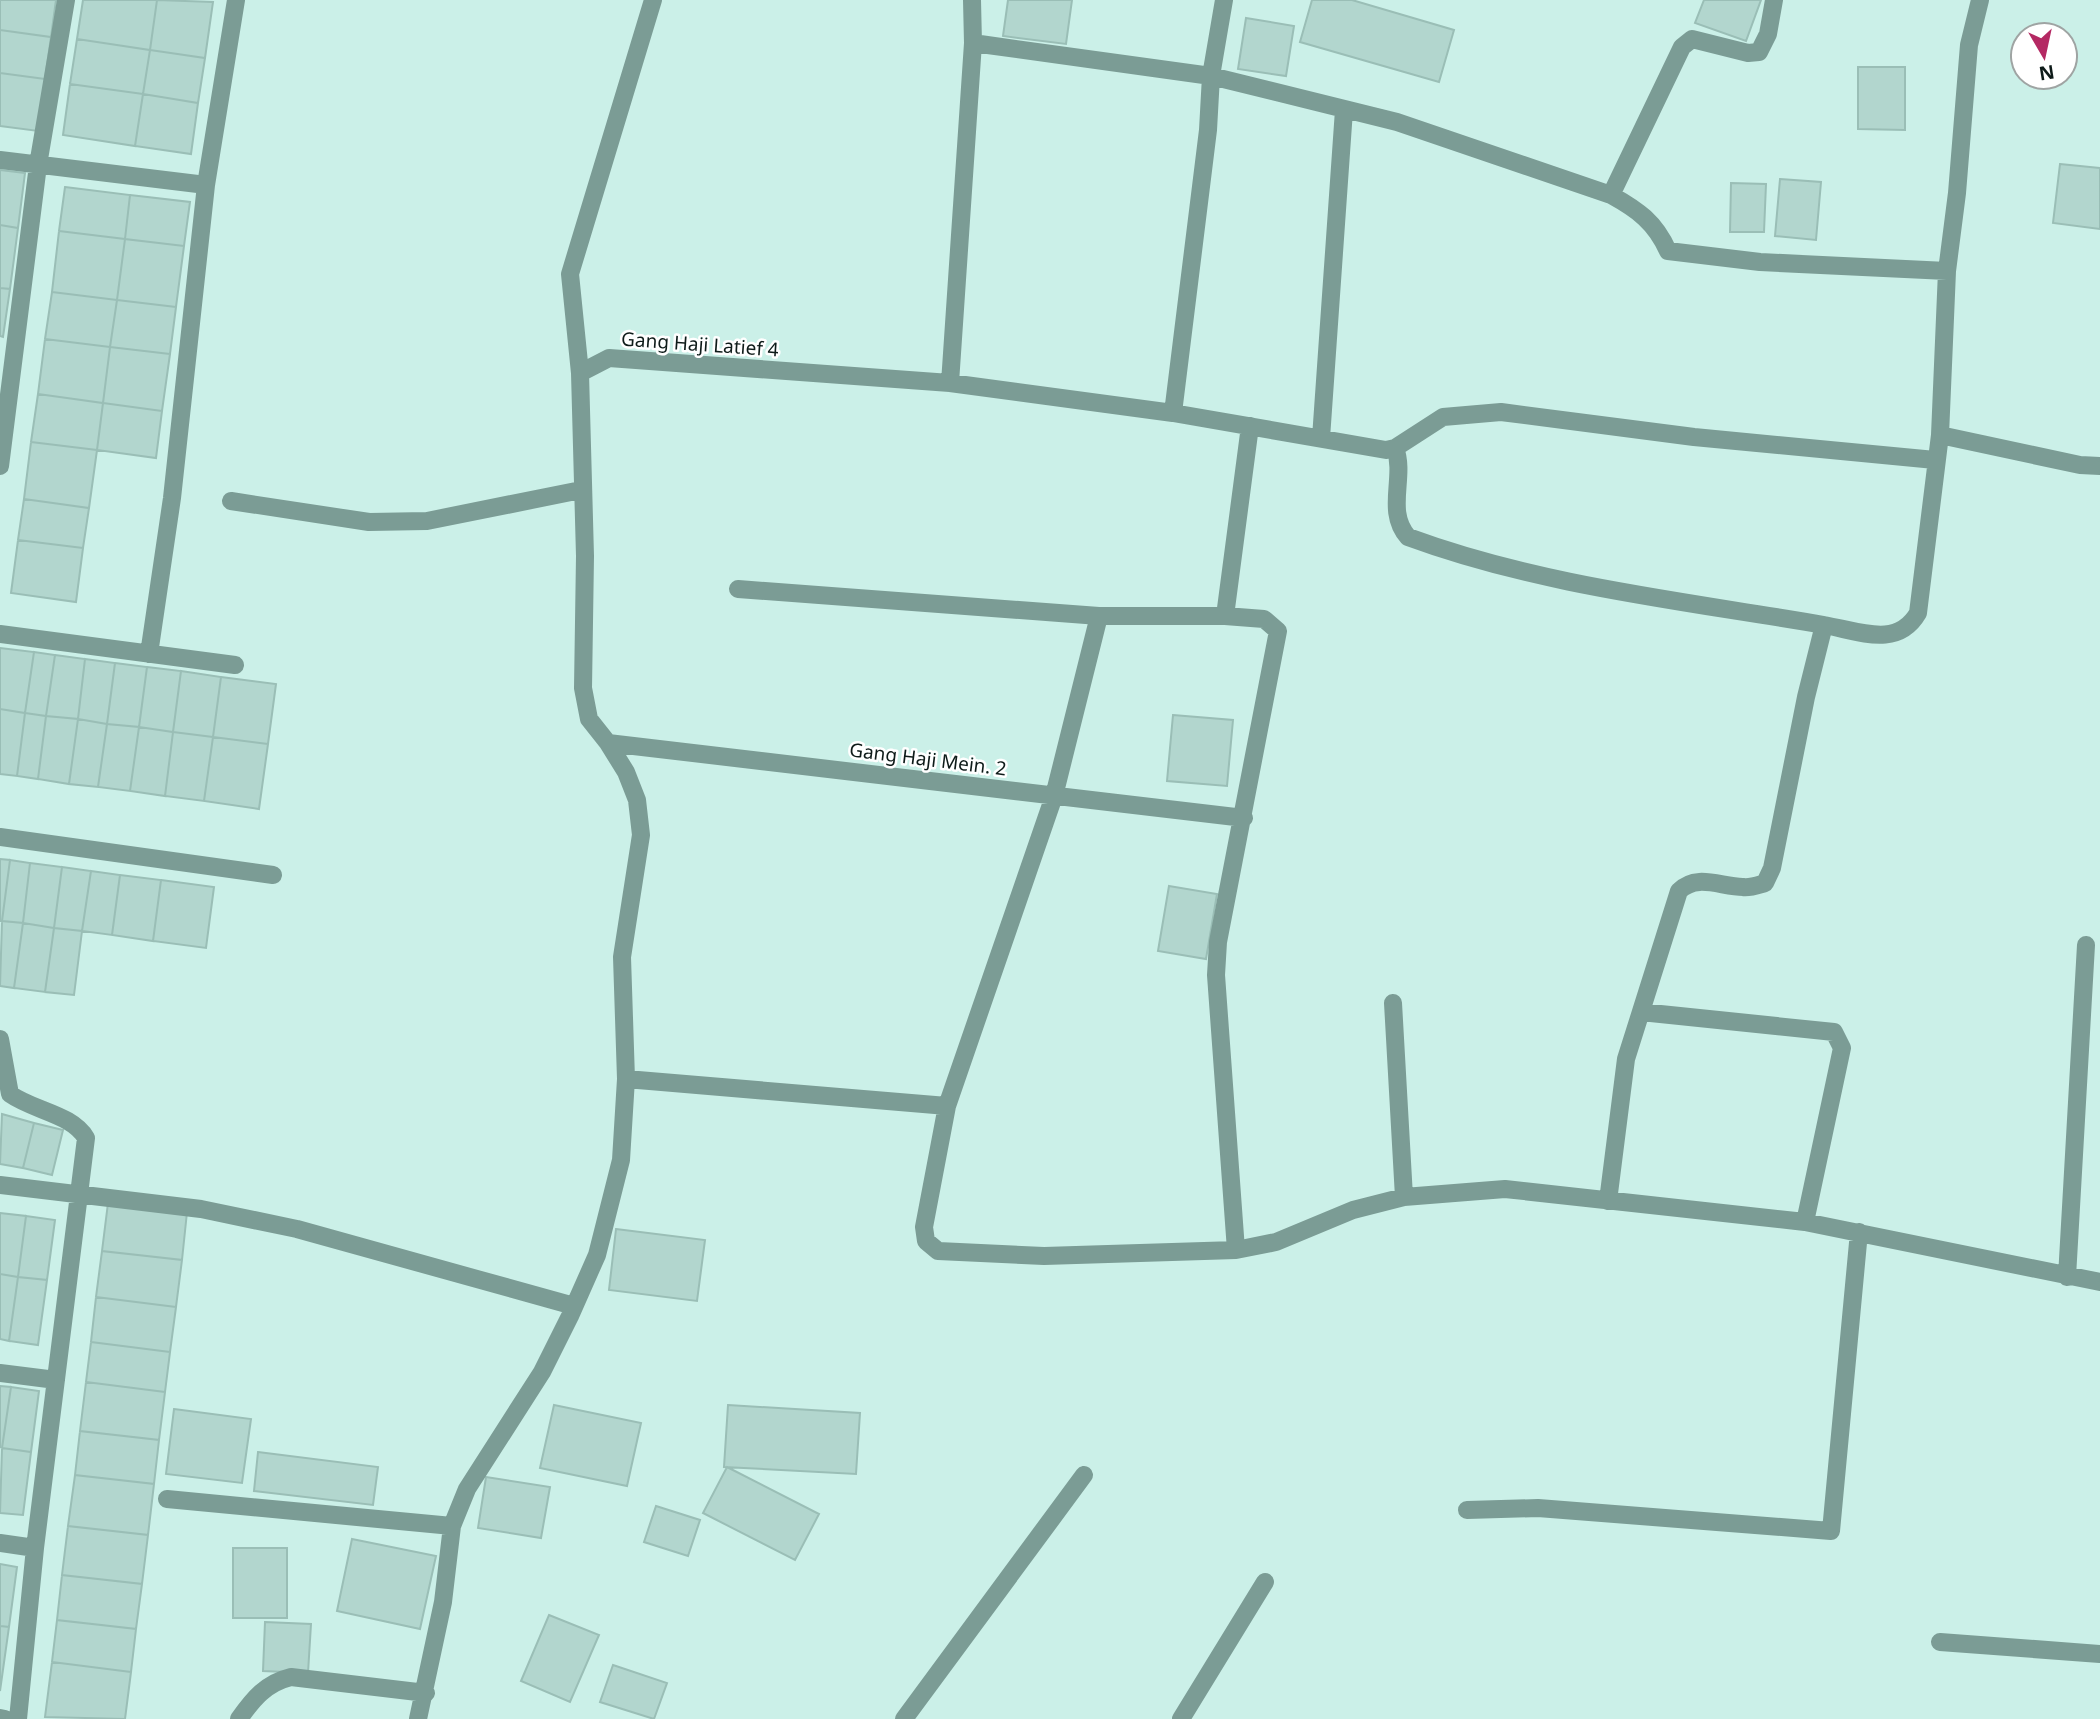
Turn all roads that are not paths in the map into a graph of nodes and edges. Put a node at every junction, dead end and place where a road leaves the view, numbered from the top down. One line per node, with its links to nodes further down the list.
1 (66, 0): 13 (street)
2 (236, 0): 14 (street)
3 (653, 0): 17 (street)
4 (965, 0): 5 (street)
5 (972, 0): 9 (street)
6 (1223, 0): 10 (street)
7 (1774, 0): 15 (street)
8 (1980, 0): 16 (street)
9 (973, 43): 10 (street); 18 (street)
10 (1211, 76): 11 (street); 19 (street)
11 (1344, 110): 15 (street); 22 (street)
12 (0, 160): 13 (street)
13 (38, 165): 14 (street); 25 (street)
14 (206, 185): 34 (street)
15 (1611, 195): 16 (street)
16 (1947, 271): 21 (street)
17 (579, 373): 18 (street, Gang Haji Latief 4); 27 (street)
18 (950, 383): 19 (street, Gang Haji Latief 4)
19 (1173, 413): 20 (street, Gang Haji Latief 4)
20 (1250, 426): 22 (street, Gang Haji Latief 4); 31 (street)
21 (1940, 435): 24 (street); 26 (street)
22 (1321, 438): 23 (street, Gang Haji Latief 4)
23 (1395, 448): 24 (street); 32 (street)
24 (1935, 460): 32 (street)
25 (0, 466)
26 (2100, 466)
27 (581, 490): 28 (street); 36 (street)
28 (231, 501)
29 (738, 589): 30 (street)
30 (1100, 615): 31 (street); 37 (street)
31 (1225, 616): 38 (street)
32 (1824, 625): 43 (street)
33 (0, 634): 34 (street)
34 (149, 654): 35 (street)
35 (235, 665)
36 (608, 743): 37 (street, Gang Haji Mein. 2); 45 (street)
37 (1054, 796): 38 (street, Gang Haji Mein. 2); 46 (street)
38 (1244, 818): 53 (street)
39 (0, 837): 40 (street)
40 (273, 875)
41 (2086, 945): 54 (street)
42 (1393, 1003): 49 (street)
43 (1641, 1012): 50 (street); 51 (street)
44 (0, 1039): 48 (street)
45 (626, 1079): 46 (street); 56 (street)
46 (947, 1106): 53 (street)
47 (0, 1185): 48 (street)
48 (79, 1194): 56 (street); 58 (street)
49 (1404, 1197): 50 (street); 53 (street)
50 (1608, 1201): 51 (street)
51 (1805, 1222): 52 (street)
52 (1860, 1233): 54 (street); 61 (street)
53 (1236, 1250)
54 (2067, 1277): 55 (street)
55 (2100, 1282)
56 (574, 1306): 62 (street)
57 (0, 1373): 58 (street)
58 (56, 1380): 64 (street)
59 (1084, 1475): 74 (street)
60 (167, 1499): 62 (street)
61 (1467, 1510)
62 (452, 1526): 68 (street)
63 (0, 1543): 64 (street)
64 (35, 1548): 71 (street)
65 (1265, 1582): 75 (street)
66 (1940, 1642): 67 (street)
67 (2100, 1654)
68 (426, 1693): 72 (street); 73 (street)
69 (0, 1718): 70 (street)
70 (5, 1719)
71 (18, 1719)
72 (239, 1719)
73 (418, 1719)
74 (904, 1719)
75 (1181, 1719)

